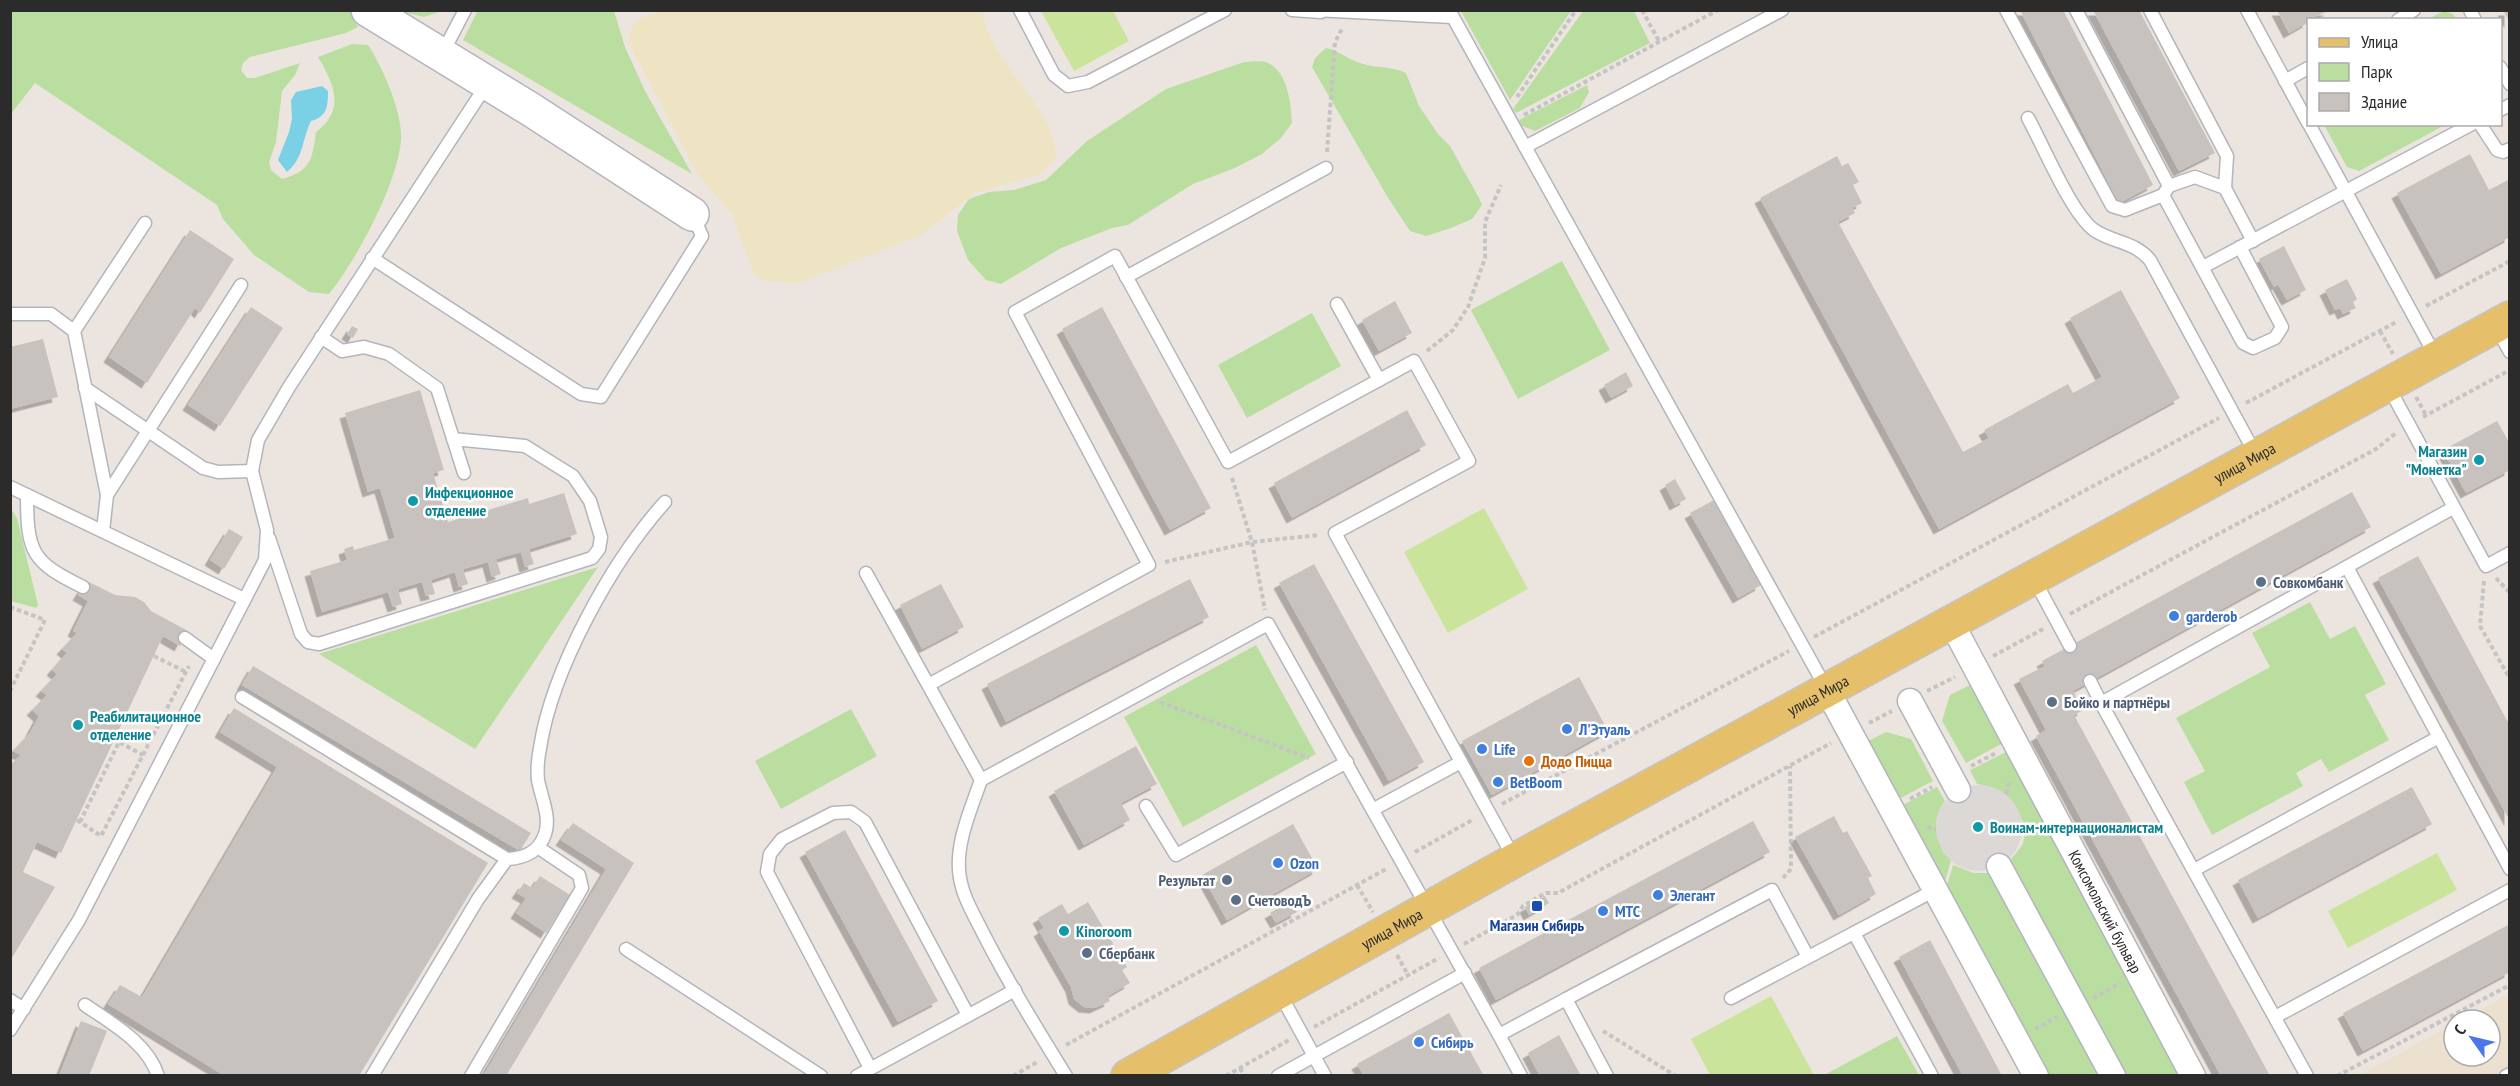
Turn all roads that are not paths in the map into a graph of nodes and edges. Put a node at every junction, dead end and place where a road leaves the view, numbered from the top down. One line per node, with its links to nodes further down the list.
1 (368, 10): 15 (street)
2 (465, 10): 15 (lane)
3 (1020, 10): 4 (lane)
4 (1225, 10)
5 (1292, 10): 12 (lane)
6 (1782, 10): 26 (lane)
7 (2006, 10): 30 (lane)
8 (2076, 10): 30 (lane)
9 (2150, 10): 29 (lane)
10 (2247, 10): 18 (lane)
11 (2414, 10): 14 (lane)
12 (1318, 12): 13 (lane)
13 (1450, 14): 26 (lane)
14 (2401, 18)
15 (441, 55): 19 (street)
16 (2307, 69): 18 (lane)
17 (2502, 70): 20 (lane)
18 (2285, 81): 22 (lane)
19 (488, 83): 32 (street); 36 (lane)
20 (2510, 84)
21 (2028, 118): 51 (lane)
22 (2307, 120)
23 (2310, 126): 31 (lane)
24 (2468, 126): 31 (lane)
25 (2481, 126): 27 (lane)
26 (1527, 146): 73 (lane)
27 (2510, 149)
28 (1326, 168): 38 (lane)
29 (2225, 188): 30 (lane); 34 (lane)
30 (2166, 190): 37 (lane)
31 (2346, 192): 34 (lane); 45 (lane)
32 (692, 214): 36 (lane)
33 (145, 223): 42 (lane)
34 (2253, 241): 35 (lane)
35 (2240, 247): 37 (lane); 37 (lane)
36 (372, 258): 44 (lane)
37 (2203, 267)
38 (1125, 277): 46 (lane); 72 (lane)
39 (241, 285): 49 (lane)
40 (1337, 304): 46 (lane)
41 (10, 314): 42 (lane)
42 (74, 331): 48 (lane)
43 (2505, 332): 45 (main road, улица Мира)
44 (321, 337): 50 (lane); 52 (lane)
45 (2436, 358): 47 (main road, улица Мира)
46 (1379, 380): 79 (lane)
47 (2388, 385): 51 (main road, улица Мира); 58 (lane)
48 (85, 388): 49 (lane); 56 (lane)
49 (147, 430): 52 (lane); 56 (lane)
50 (453, 439): 53 (lane); 59 (lane)
51 (2256, 456): 64 (main road, улица Мира)
52 (252, 471): 59 (lane)
53 (464, 473)
54 (10, 487): 55 (lane)
55 (27, 495): 60 (lane); 65 (lane)
56 (106, 495): 60 (lane)
57 (665, 502): 84 (lane)
58 (2453, 508): 61 (lane); 62 (lane)
59 (267, 530): 66 (lane)
60 (103, 531): 66 (lane)
61 (2510, 553)
62 (2347, 567): 76 (lane); 77 (lane)
63 (866, 573): 72 (lane)
64 (2033, 578): 67 (main road, улица Мира); 69 (lane)
65 (83, 587)
66 (244, 599): 70 (lane)
67 (1951, 622): 73 (main road, улица Мира); 124 (street, Комсомольский бульвар)
68 (185, 638): 70 (lane)
69 (2070, 646)
70 (214, 659): 103 (lane)
71 (2090, 681): 76 (lane)
72 (930, 684): 80 (lane)
73 (1827, 690): 86 (main road, улица Мира); 90 (street)
74 (242, 697): 85 (lane)
75 (1910, 701): 81 (street)
76 (2102, 703): 89 (lane)
77 (2439, 737): 88 (lane); 89 (lane)
78 (1347, 762): 80 (lane); 82 (lane); 83 (lane)
79 (1461, 762): 83 (lane); 86 (lane)
80 (981, 780): 97 (lane)
81 (1958, 790)
82 (1146, 806)
83 (1374, 809): 92 (lane)
84 (539, 848): 85 (lane); 112 (lane)
85 (507, 859): 111 (lane)
86 (1515, 860): 92 (main road, улица Мира)
87 (1999, 866): 123 (street)
88 (2510, 869)
89 (2194, 870): 105 (lane)
90 (1935, 890): 93 (lane); 122 (street)
91 (2510, 890): 105 (lane)
92 (1429, 908): 96 (lane); 98 (main road, улица Мира)
93 (1854, 933): 95 (lane); 121 (lane)
94 (626, 949): 113 (lane)
95 (1808, 957): 99 (lane); 100 (lane)
96 (1465, 973): 107 (lane); 108 (lane)
97 (1015, 990): 104 (lane); 115 (lane)
98 (1279, 991): 108 (lane); 116 (main road, улица Мира)
99 (1731, 998)
100 (1566, 999): 107 (lane); 120 (lane)
101 (10, 1000): 103 (lane)
102 (85, 1005): 110 (lane)
103 (24, 1009): 106 (lane)
104 (968, 1015): 109 (lane); 109 (lane)
105 (2275, 1017): 125 (lane)
106 (10, 1030)
107 (1499, 1035): 119 (lane)
108 (1314, 1056): 117 (lane); 118 (lane)
109 (870, 1068): 114 (lane)
110 (158, 1076)
111 (372, 1076)
112 (471, 1076)
113 (821, 1076)
114 (857, 1076)
115 (1066, 1076)
116 (1128, 1076)
117 (1278, 1076)
118 (1324, 1076)
119 (1521, 1076)
120 (1607, 1076)
121 (1932, 1076)
122 (2036, 1076)
123 (2113, 1076)
124 (2193, 1076)
125 (2307, 1076)

